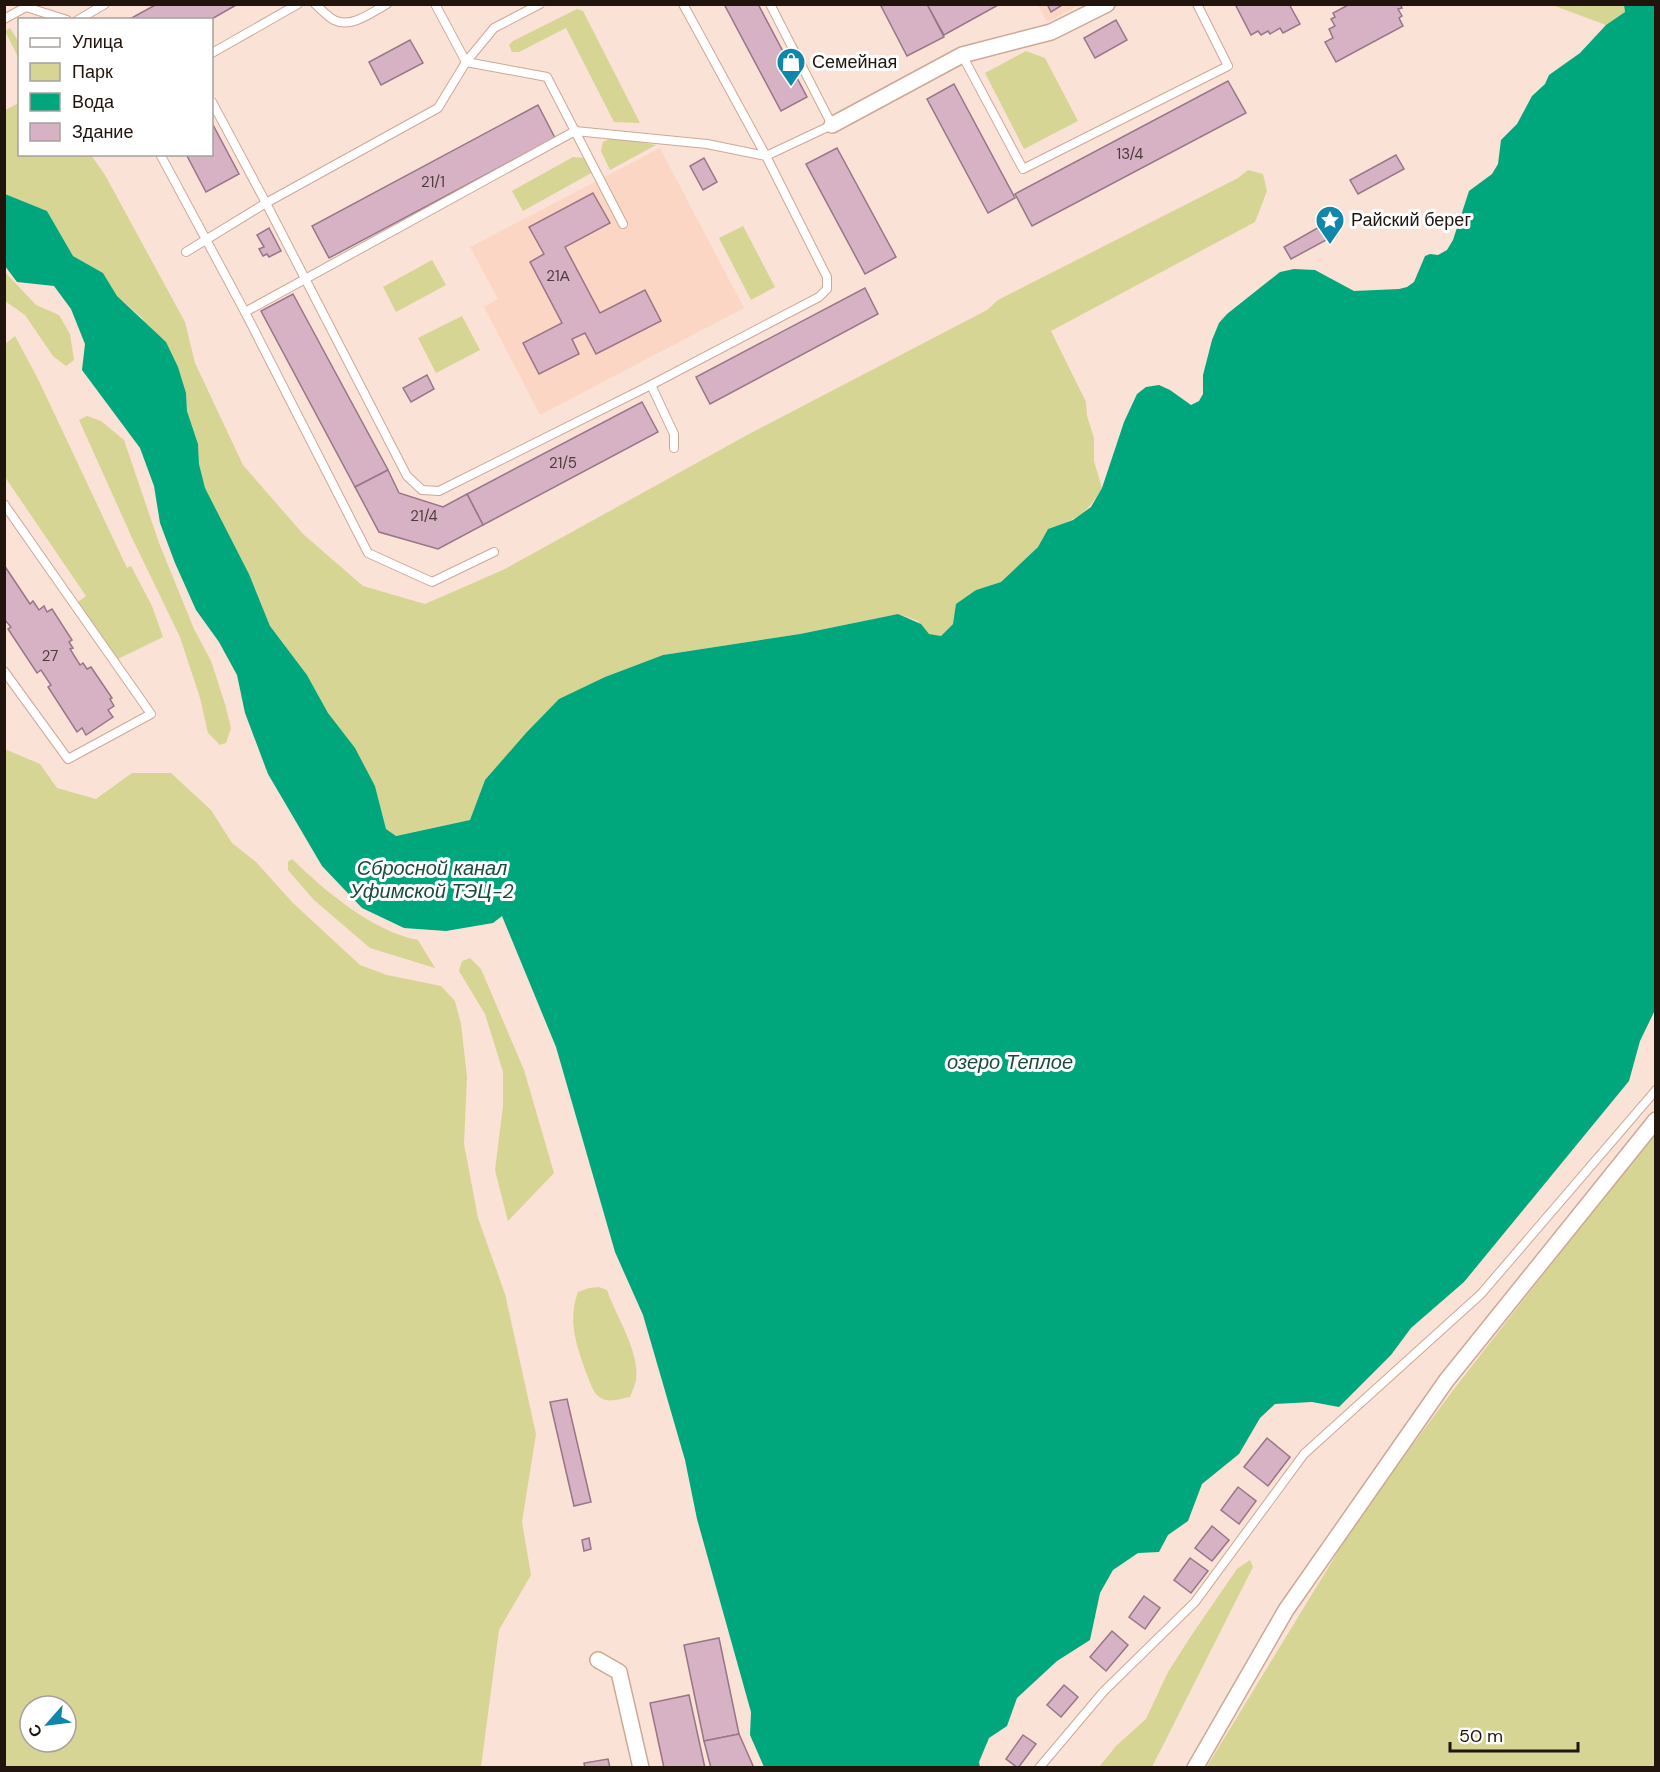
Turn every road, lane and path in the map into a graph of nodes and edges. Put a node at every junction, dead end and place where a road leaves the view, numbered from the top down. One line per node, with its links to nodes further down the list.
1 (105, 4): 12 (lane)
2 (298, 4): 15 (lane)
3 (315, 4): 4 (lane)
4 (387, 4)
5 (435, 4): 17 (lane)
6 (540, 4): 17 (lane)
7 (682, 4): 22 (lane)
8 (770, 4): 19 (lane)
9 (1107, 4): 16 (street)
10 (1197, 4): 16 (lane)
11 (25, 6): 13 (lane); 14 (lane)
12 (89, 17)
13 (61, 18)
14 (4, 19)
15 (213, 52)
16 (962, 55): 19 (street)
17 (466, 62): 20 (lane); 23 (lane)
18 (213, 104): 23 (lane)
19 (832, 125): 22 (lane)
20 (575, 131): 22 (lane); 24 (lane); 27 (lane)
21 (161, 156): 25 (lane)
22 (766, 156): 29 (lane)
23 (266, 203): 25 (lane); 27 (lane)
24 (623, 224)
25 (205, 240): 26 (lane); 28 (lane)
26 (186, 252)
27 (305, 279): 28 (lane); 29 (lane)
28 (245, 312): 32 (lane)
29 (651, 385): 30 (lane)
30 (674, 448)
31 (4, 504): 33 (lane)
32 (494, 552)
33 (4, 671)
34 (1656, 1090): 38 (lane)
35 (1656, 1120): 39 (street)
36 (598, 1660): 37 (street)
37 (641, 1767)
38 (1039, 1767)
39 (1195, 1767)

